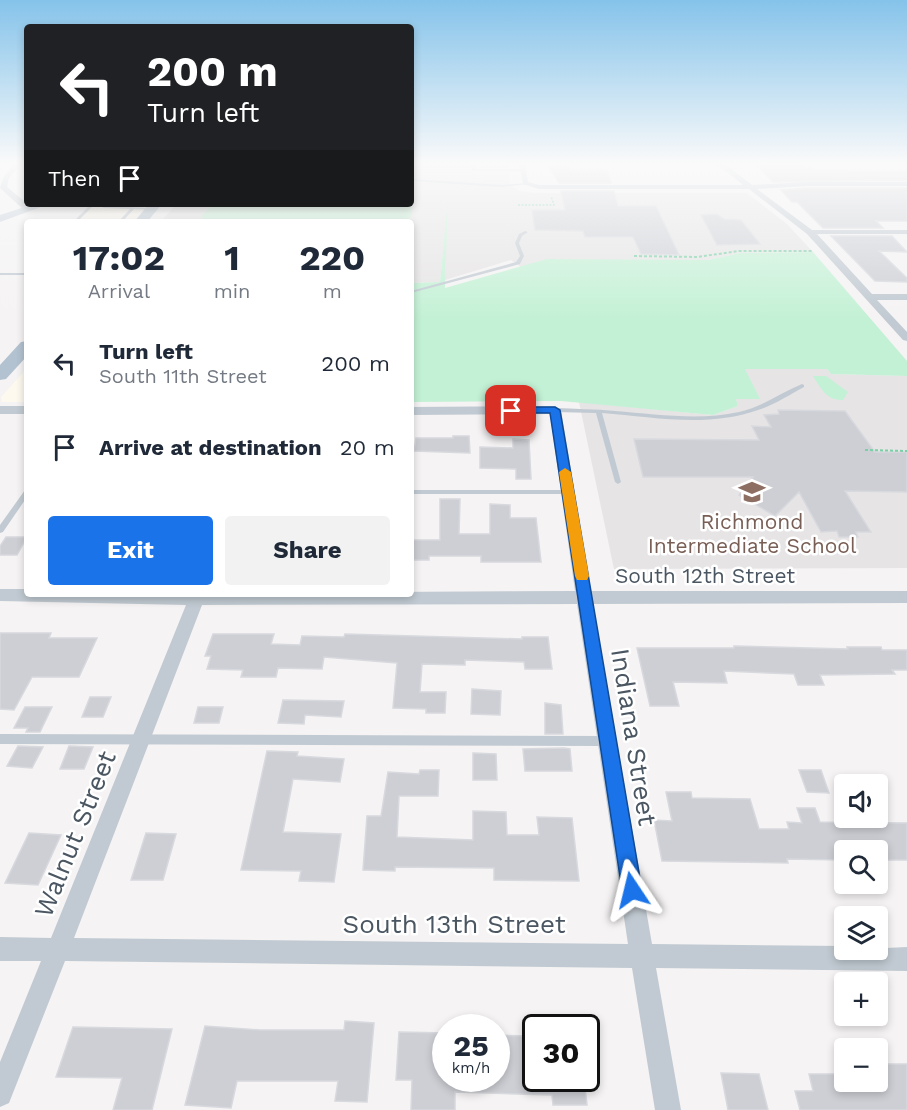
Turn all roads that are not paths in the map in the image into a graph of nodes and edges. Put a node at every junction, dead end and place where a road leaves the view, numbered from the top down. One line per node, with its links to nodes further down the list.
1 (789, 216): 3 (street)
2 (526, 232): 7 (lane)
3 (810, 232): 4 (street); 8 (street)
4 (907, 232)
5 (2, 274): 6 (lane)
6 (24, 274)
7 (414, 291)
8 (871, 297): 9 (street); 10 (street)
9 (907, 297)
10 (907, 338)
11 (24, 349): 12 (main road)
12 (0, 375)
13 (802, 386): 18 (lane)
14 (0, 410): 15 (street)
15 (24, 410)
16 (553, 410): 17 (street); 18 (lane); 21 (street, Indiana Street)
17 (414, 411)
18 (598, 411): 19 (lane)
19 (618, 482)
20 (414, 492): 21 (lane)
21 (569, 492): 29 (street, Indiana Street)
22 (24, 496): 23 (lane)
23 (0, 530)
24 (0, 595): 25 (street, South 12th Street)
25 (24, 595)
26 (198, 597): 31 (street, Walnut Street)
27 (392, 597): 29 (street, South 12th Street)
28 (907, 597): 29 (street, South 12th Street)
29 (585, 598): 32 (street, Indiana Street)
30 (0, 739): 31 (lane)
31 (142, 741): 32 (lane); 34 (street, Walnut Street)
32 (606, 741): 35 (street, Indiana Street)
33 (0, 949): 34 (street, South 13th Street)
34 (58, 950): 35 (street, South 13th Street); 37 (street, Walnut Street)
35 (642, 954): 36 (street, South 13th Street); 38 (street, Indiana Street)
36 (907, 959)
37 (0, 1094)
38 (668, 1110)

